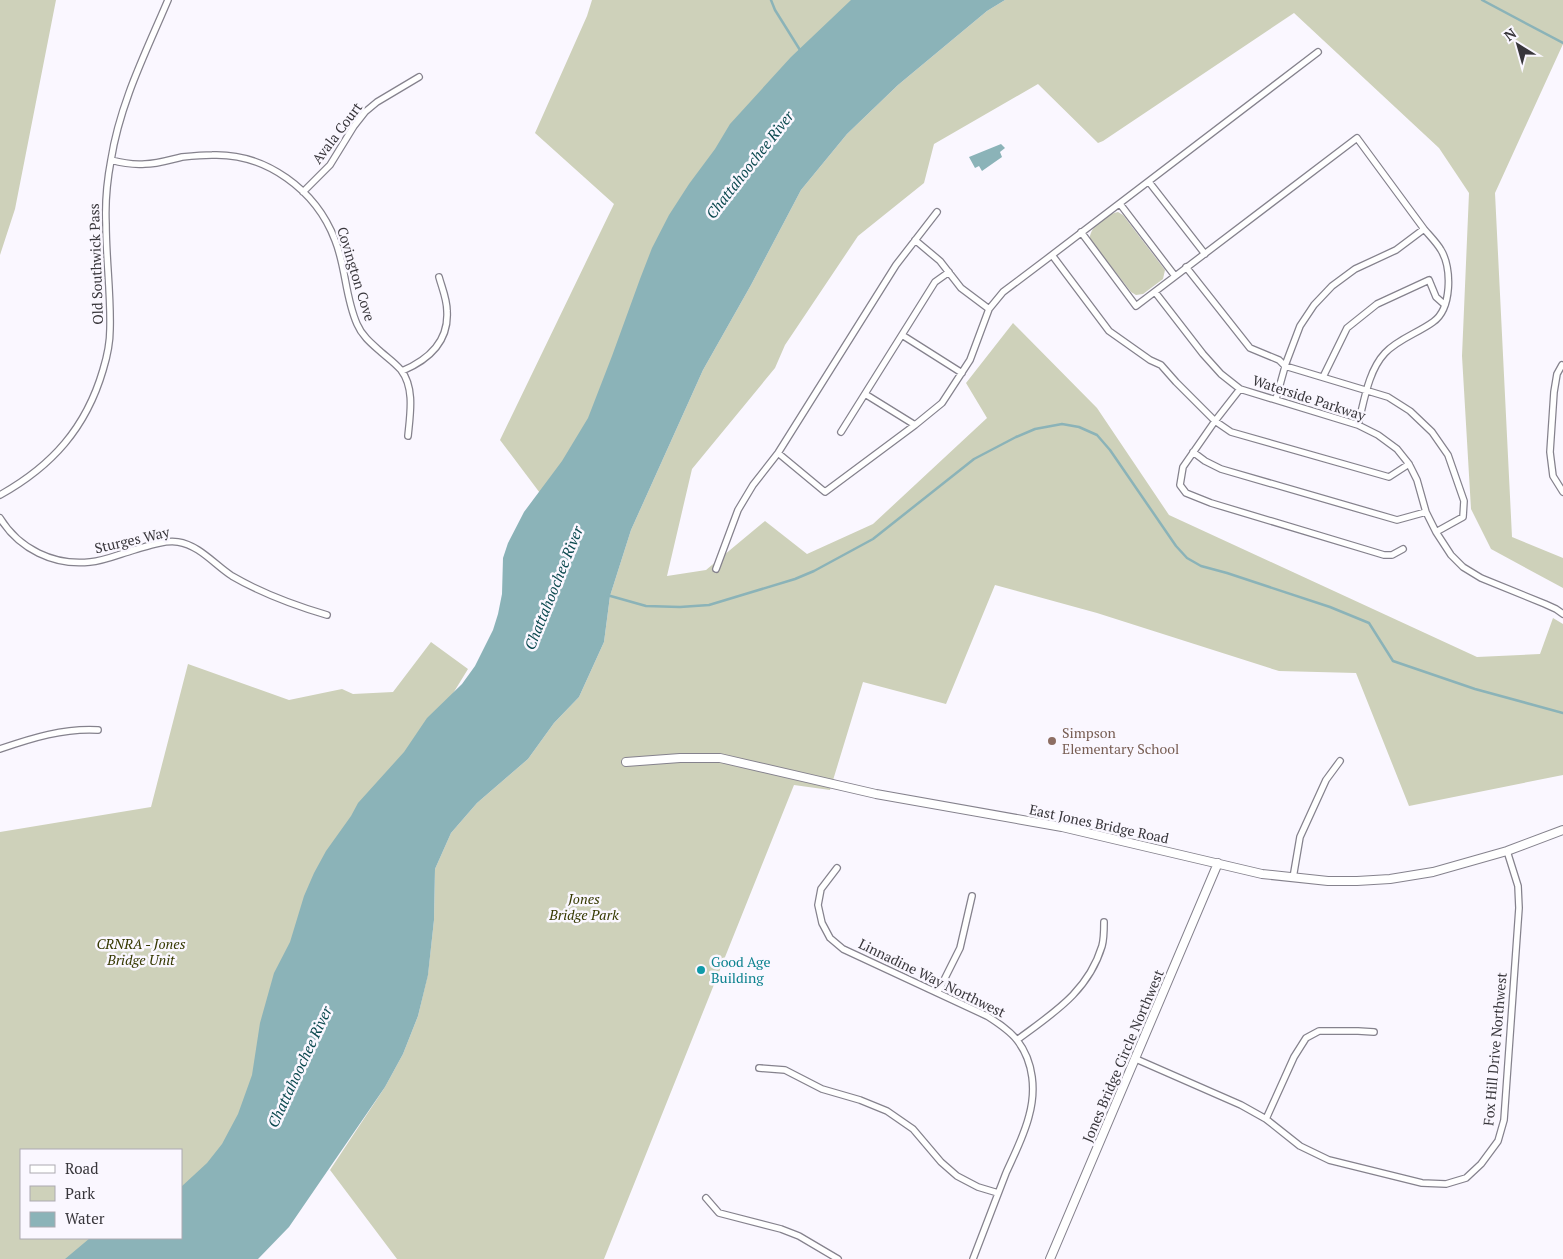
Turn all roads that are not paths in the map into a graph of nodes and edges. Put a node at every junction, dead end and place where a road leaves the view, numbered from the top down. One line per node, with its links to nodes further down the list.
1 (168, 0): 4 (street, Old Southwick Pass)
2 (1318, 52): 5 (street)
3 (419, 77): 6 (street, Avala Court)
4 (111, 160): 6 (street, Covington Cove); 40 (street, Old Southwick Pass)
5 (1149, 182): 7 (street); 12 (street)
6 (303, 192): 24 (street, Covington Cove)
7 (1120, 204): 10 (street); 16 (street)
8 (937, 212): 11 (street)
9 (1424, 229): 12 (street); 19 (street); 23 (street)
10 (1081, 232): 13 (street); 18 (street)
11 (914, 240): 15 (street); 37 (street)
12 (1205, 254): 14 (street)
13 (1052, 255): 20 (street); 31 (street)
14 (1186, 268): 16 (street); 23 (street)
15 (948, 272): 20 (street); 21 (street)
16 (1175, 276): 18 (street)
17 (439, 277): 24 (street)
18 (1154, 292): 27 (street, Waterside Parkway)
19 (1445, 305): 26 (street); 28 (street)
20 (989, 309): 25 (street)
21 (902, 335): 25 (street); 29 (street)
22 (1562, 365): 39 (street)
23 (1285, 366): 26 (street); 30 (street)
24 (402, 371): 35 (street, Covington Cove)
25 (962, 373): 32 (street)
26 (1323, 377): 28 (street)
27 (1240, 389): 30 (street, Waterside Parkway); 31 (street)
28 (1368, 390): 33 (street); 43 (street)
29 (865, 394): 32 (street); 34 (street)
30 (1276, 399): 33 (street, Waterside Parkway)
31 (1215, 421): 36 (street); 38 (street)
32 (915, 425): 37 (street)
33 (1358, 425): 38 (street, Waterside Parkway)
34 (842, 432)
35 (408, 436)
36 (1193, 452): 41 (street); 44 (street)
37 (778, 453): 45 (street)
38 (1409, 464): 41 (street, Waterside Parkway)
39 (1563, 492)
40 (0, 495)
41 (1426, 512): 43 (street, Waterside Parkway)
42 (0, 518): 47 (street, Sturges Way)
43 (1436, 532): 46 (street, Waterside Parkway)
44 (1403, 549)
45 (716, 569)
46 (1563, 614)
47 (326, 615)
48 (98, 730): 49 (street)
49 (0, 749)
50 (1340, 761): 56 (street)
51 (626, 762): 54 (street, East Jones Bridge Road)
52 (1563, 830): 53 (street, East Jones Bridge Road)
53 (1507, 851): 56 (street, East Jones Bridge Road); 64 (street, Fox Hill Drive Northwest)
54 (1218, 863): 56 (street, East Jones Bridge Road); 62 (street, Jones Bridge Circle Northwest)
55 (837, 868): 59 (street, Linnadine Way Northwest)
56 (1294, 878)
57 (972, 896): 59 (street)
58 (1104, 922): 61 (street)
59 (938, 992): 61 (street, Linnadine Way Northwest)
60 (1374, 1032): 64 (street)
61 (1017, 1040): 65 (street, Linnadine Way Northwest)
62 (1136, 1059): 64 (street, Fox Hill Drive Northwest); 69 (street, Jones Bridge Circle Northwest)
63 (759, 1068): 65 (street)
64 (1266, 1119)
65 (998, 1193): 68 (street, Linnadine Way Northwest)
66 (706, 1198): 67 (street)
67 (838, 1259)
68 (974, 1259)
69 (1050, 1259)

